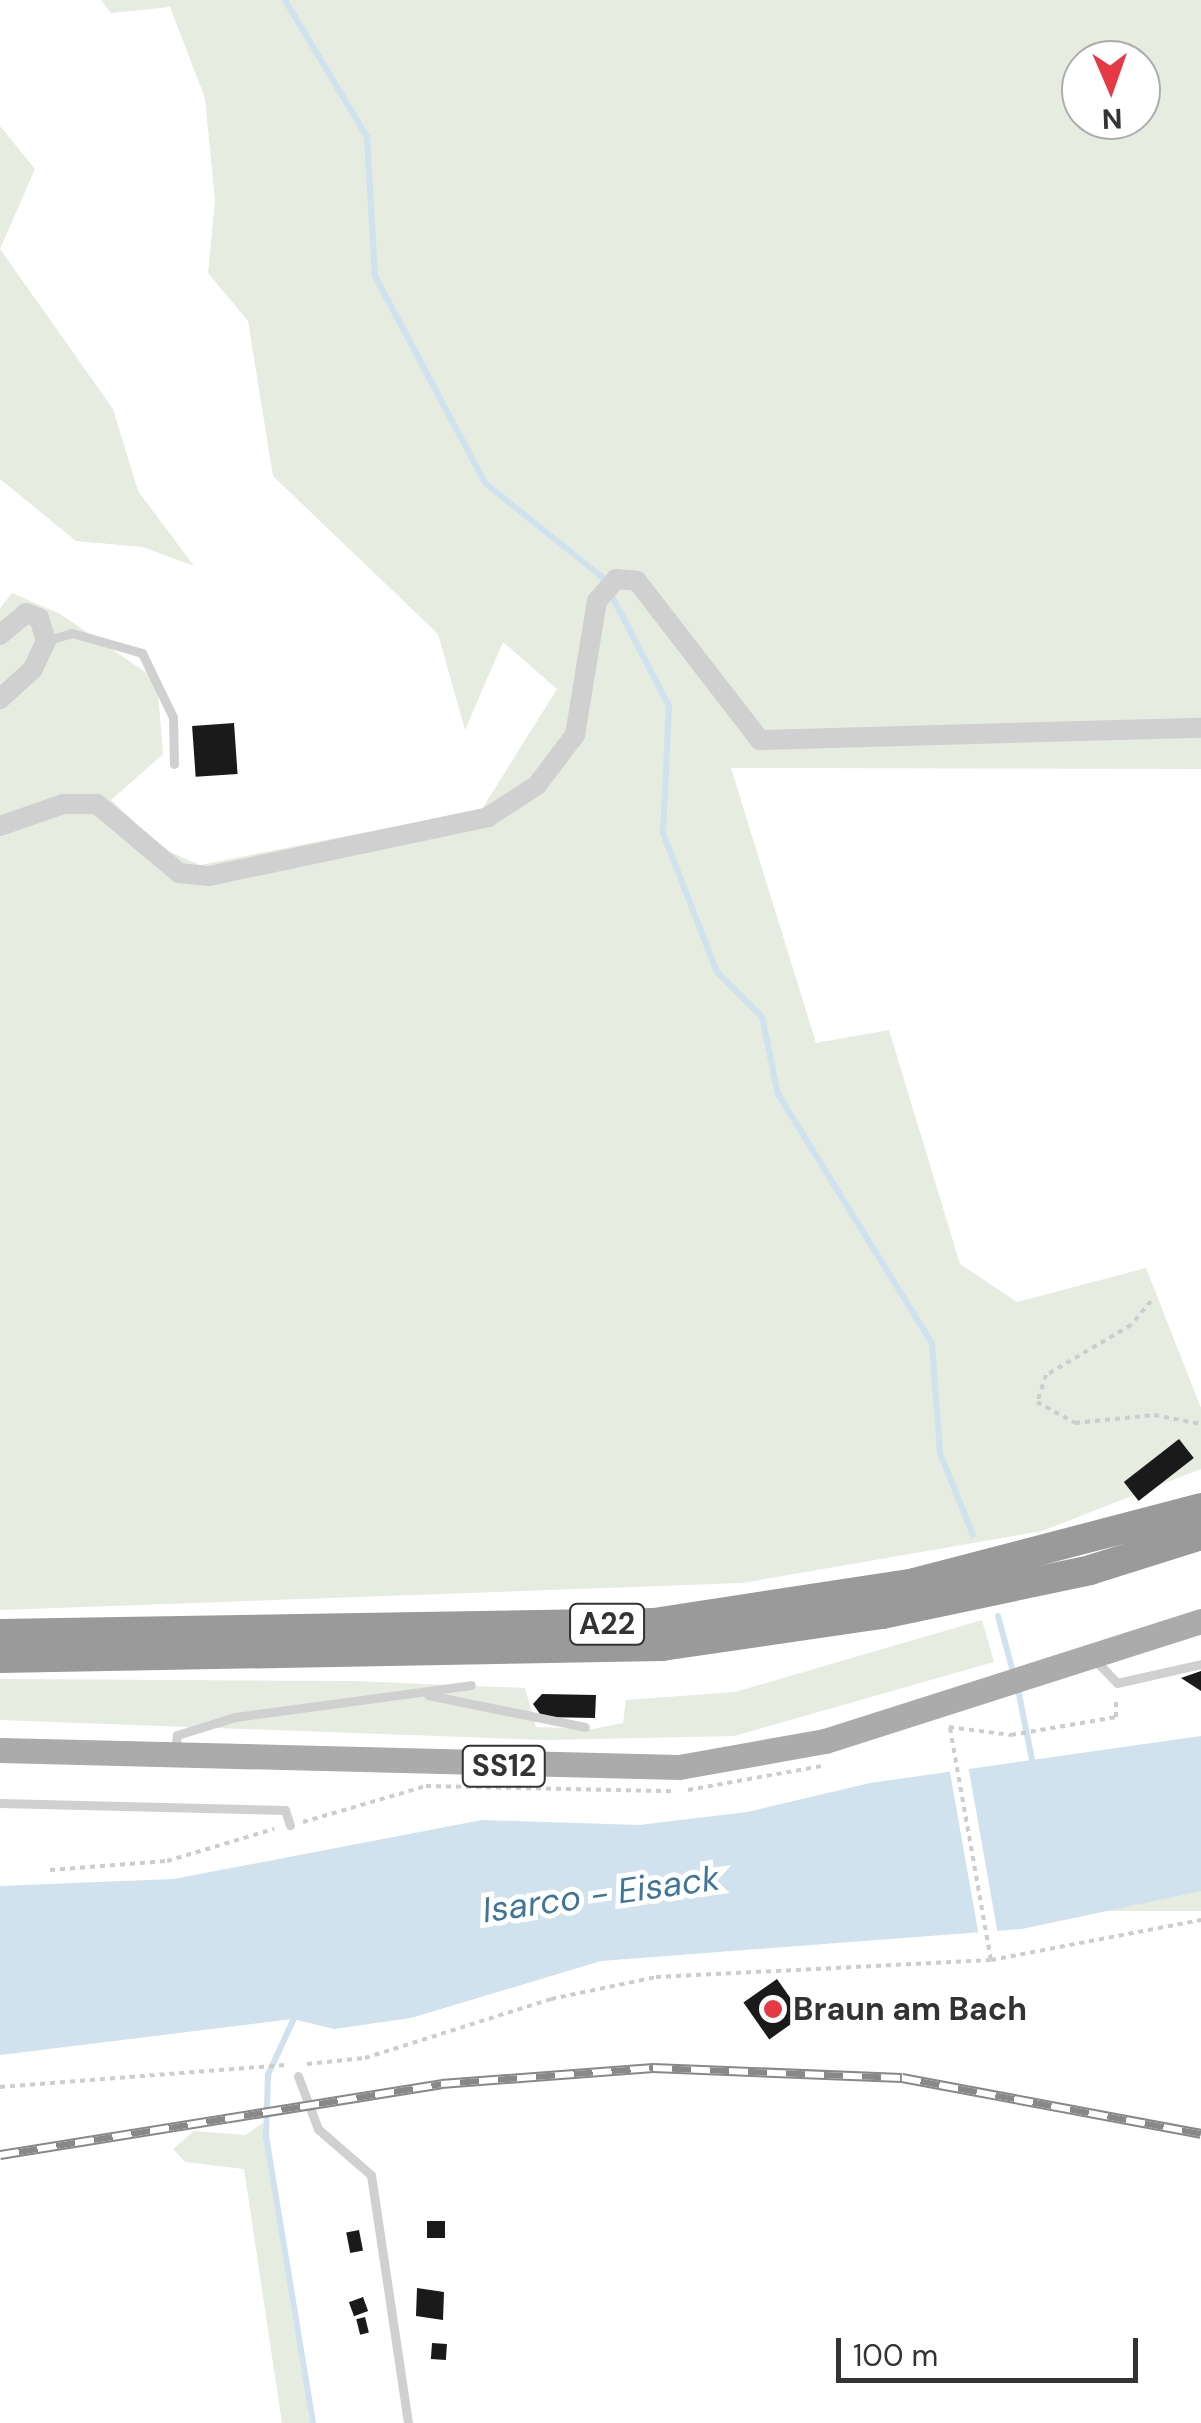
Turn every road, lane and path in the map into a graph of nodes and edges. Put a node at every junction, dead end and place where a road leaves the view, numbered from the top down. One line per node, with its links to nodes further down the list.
1 (0, 635): 2 (street)
2 (46, 640): 3 (street); 5 (lane)
3 (0, 700)
4 (1201, 728): 6 (street)
5 (174, 764)
6 (0, 826)
7 (1151, 1301): 8 (path)
8 (1201, 1424)
9 (1201, 1508): 12 (highway, A22)
10 (1201, 1535): 14 (highway, A22)
11 (1201, 1621): 13 (main road, SS12)
12 (0, 1634)
13 (1092, 1657): 16 (lane); 23 (main road, SS12)
14 (0, 1658)
15 (1201, 1664): 16 (lane)
16 (1117, 1683): 19 (path)
17 (472, 1686): 18 (lane)
18 (426, 1694): 20 (lane); 23 (lane)
19 (950, 1726): 21 (path); 29 (path)
20 (585, 1727)
21 (934, 1729)
22 (0, 1750): 23 (main road, SS12)
23 (175, 1754)
24 (827, 1765): 26 (path)
25 (0, 1803): 26 (lane)
26 (290, 1825): 27 (path)
27 (50, 1870)
28 (1201, 1920): 29 (path)
29 (991, 1960): 31 (path)
30 (298, 2076): 32 (lane)
31 (0, 2087)
32 (408, 2423)

